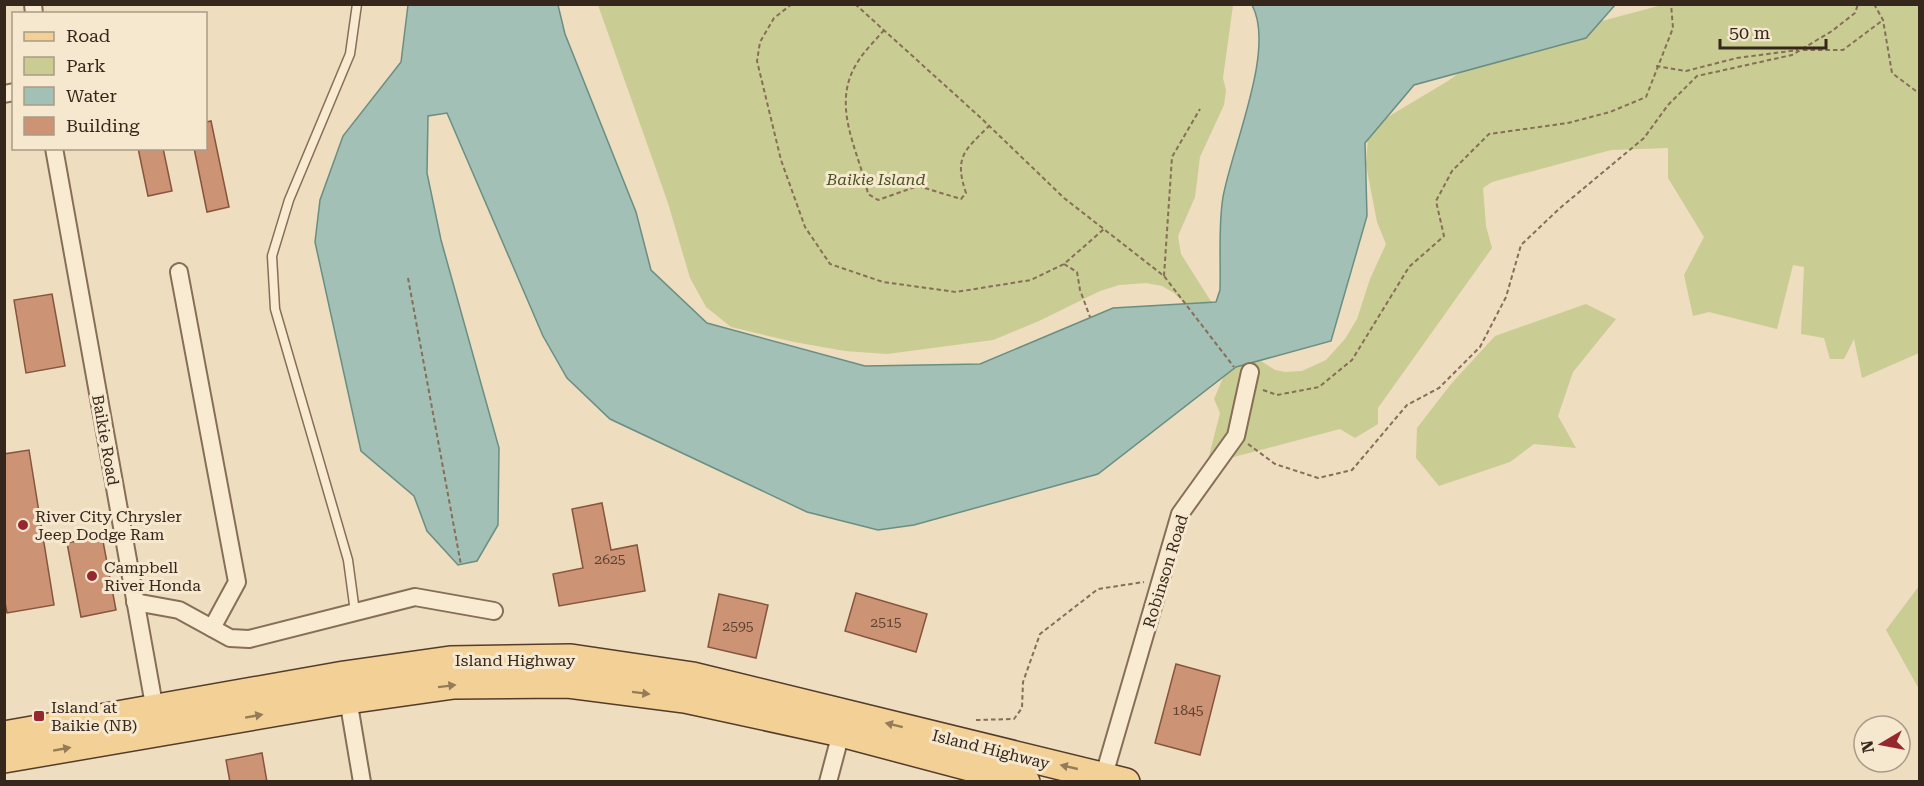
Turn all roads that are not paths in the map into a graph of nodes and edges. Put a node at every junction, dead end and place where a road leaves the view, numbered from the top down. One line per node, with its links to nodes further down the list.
1 (357, 4): 7 (lane)
2 (54, 150): 5 (street, Baikie Road)
3 (179, 272): 8 (street)
4 (1249, 379): 14 (street, Robinson Road)
5 (135, 602): 8 (street); 10 (street, Baikie Road)
6 (494, 611): 7 (street)
7 (355, 612): 8 (street)
8 (212, 628)
9 (346, 687): 10 (main road, Island Highway); 11 (main road, Island Highway, one-way to 11); 14 (main road, Island Highway, one-way to 9); 15 (street)
10 (157, 719): 12 (main road, Island Highway); 13 (main road, Island Highway, one-way to 10)
11 (841, 733): 16 (street); 17 (main road, Island Highway)
12 (4, 735)
13 (4, 759)
14 (1111, 780)
15 (362, 782)
16 (828, 782)
17 (1026, 782)

